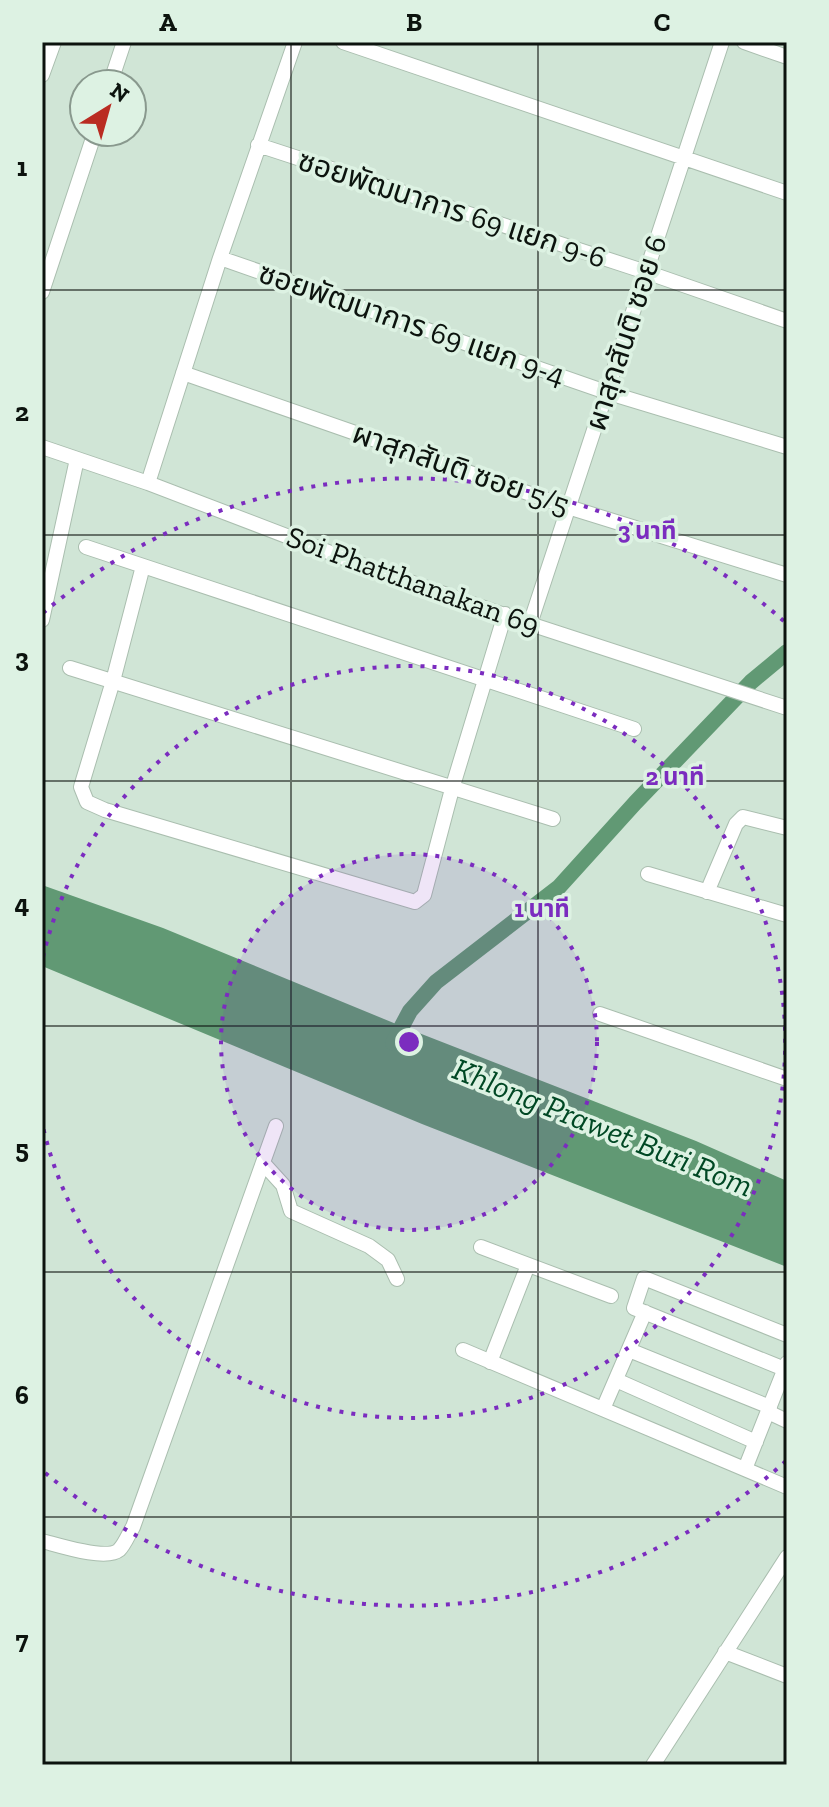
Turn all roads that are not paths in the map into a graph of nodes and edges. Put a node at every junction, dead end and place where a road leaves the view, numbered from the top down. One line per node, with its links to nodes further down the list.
1 (54, 42): 9 (street)
2 (124, 42): 8 (street)
3 (295, 42): 10 (street)
4 (343, 42): 12 (street)
5 (722, 42): 12 (street, ผาสุกสันติ ซอย 6)
6 (744, 42): 7 (street)
7 (787, 57)
8 (115, 68)
9 (42, 75)
10 (258, 145): 14 (street); 15 (street, ซอยพัฒนาการ 69 แยก 9-6)
11 (90, 148): 16 (street)
12 (684, 158): 13 (street); 15 (street, ผาสุกสันติ ซอย 6)
13 (787, 193)
14 (220, 258): 18 (street); 19 (street, ซอยพัฒนาการ 69 แยก 9-4)
15 (646, 272): 17 (street, ซอยพัฒนาการ 69 แยก 9-6); 19 (street, ผาสุกสันติ ซอย 6)
16 (42, 292)
17 (787, 321)
18 (183, 373): 23 (street); 24 (street, ผาสุกสันติ ซอย 5/5)
19 (606, 392): 21 (street, ซอยพัฒนาการ 69 แยก 9-4); 24 (street, ผาสุกสันติ ซอย 6)
20 (42, 447): 22 (street, Soi Phatthanakan 69)
21 (787, 447)
22 (77, 459): 23 (street, Soi Phatthanakan 69); 27 (street)
23 (148, 483): 29 (street, Soi Phatthanakan 69)
24 (568, 507): 28 (street, ผาสุกสันติ ซอย 5/5); 31 (street, ผาสุกสันติ ซอย 6)
25 (86, 547): 26 (street)
26 (143, 566): 33 (street); 34 (street)
27 (48, 567): 30 (street)
28 (787, 575)
29 (505, 614): 31 (street, Soi Phatthanakan 69); 34 (street)
30 (42, 620)
31 (530, 624): 35 (street, Soi Phatthanakan 69)
32 (70, 668): 33 (street)
33 (113, 681): 37 (street); 37 (street)
34 (486, 682): 36 (street); 37 (street)
35 (787, 708)
36 (634, 729)
37 (452, 789): 38 (street)
38 (553, 819)
39 (787, 828): 41 (street)
40 (648, 874): 41 (street)
41 (707, 892): 42 (street)
42 (787, 915)
43 (600, 1014): 44 (street)
44 (787, 1079)
45 (276, 1126): 46 (street)
46 (263, 1163): 49 (street); 64 (street)
47 (481, 1247): 48 (street)
48 (528, 1265): 50 (street); 55 (street)
49 (397, 1279)
50 (611, 1296)
51 (645, 1312): 52 (street); 54 (street); 56 (street)
52 (787, 1335)
53 (463, 1350): 55 (street)
54 (629, 1350): 57 (street); 59 (street)
55 (490, 1362): 58 (street)
56 (786, 1367): 59 (street)
57 (616, 1380): 58 (street); 61 (street)
58 (603, 1409): 62 (street)
59 (769, 1410): 60 (street); 61 (street)
60 (787, 1421)
61 (756, 1442): 62 (street)
62 (745, 1469): 63 (street)
63 (787, 1487)
64 (42, 1541)
65 (787, 1557): 66 (street)
66 (725, 1652): 67 (street); 68 (street)
67 (787, 1676)
68 (653, 1765)

